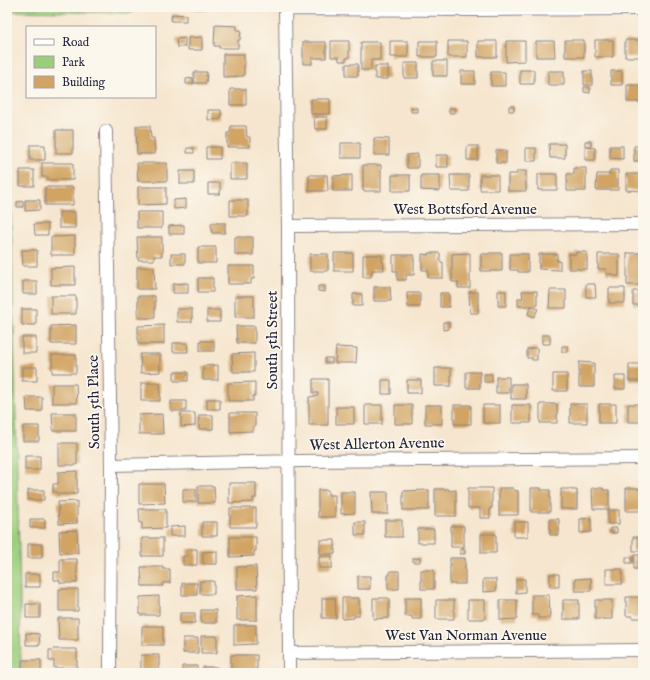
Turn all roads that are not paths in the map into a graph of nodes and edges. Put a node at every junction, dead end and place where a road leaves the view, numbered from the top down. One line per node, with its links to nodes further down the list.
1 (285, 8): 2 (street); 6 (street, South 5th Street)
2 (475, 8): 3 (street)
3 (643, 9)
4 (106, 131): 9 (street, South 5th Place)
5 (643, 224): 6 (street, West Bottsford Avenue)
6 (288, 226): 8 (street, South 5th Street)
7 (643, 458): 8 (street, West Allerton Avenue)
8 (288, 461): 9 (street, West Allerton Avenue); 11 (street, South 5th Street)
9 (111, 465): 12 (street, South 5th Place)
10 (643, 650): 11 (street, West Van Norman Avenue)
11 (289, 653): 13 (street, South 5th Street)
12 (110, 673)
13 (289, 673)

